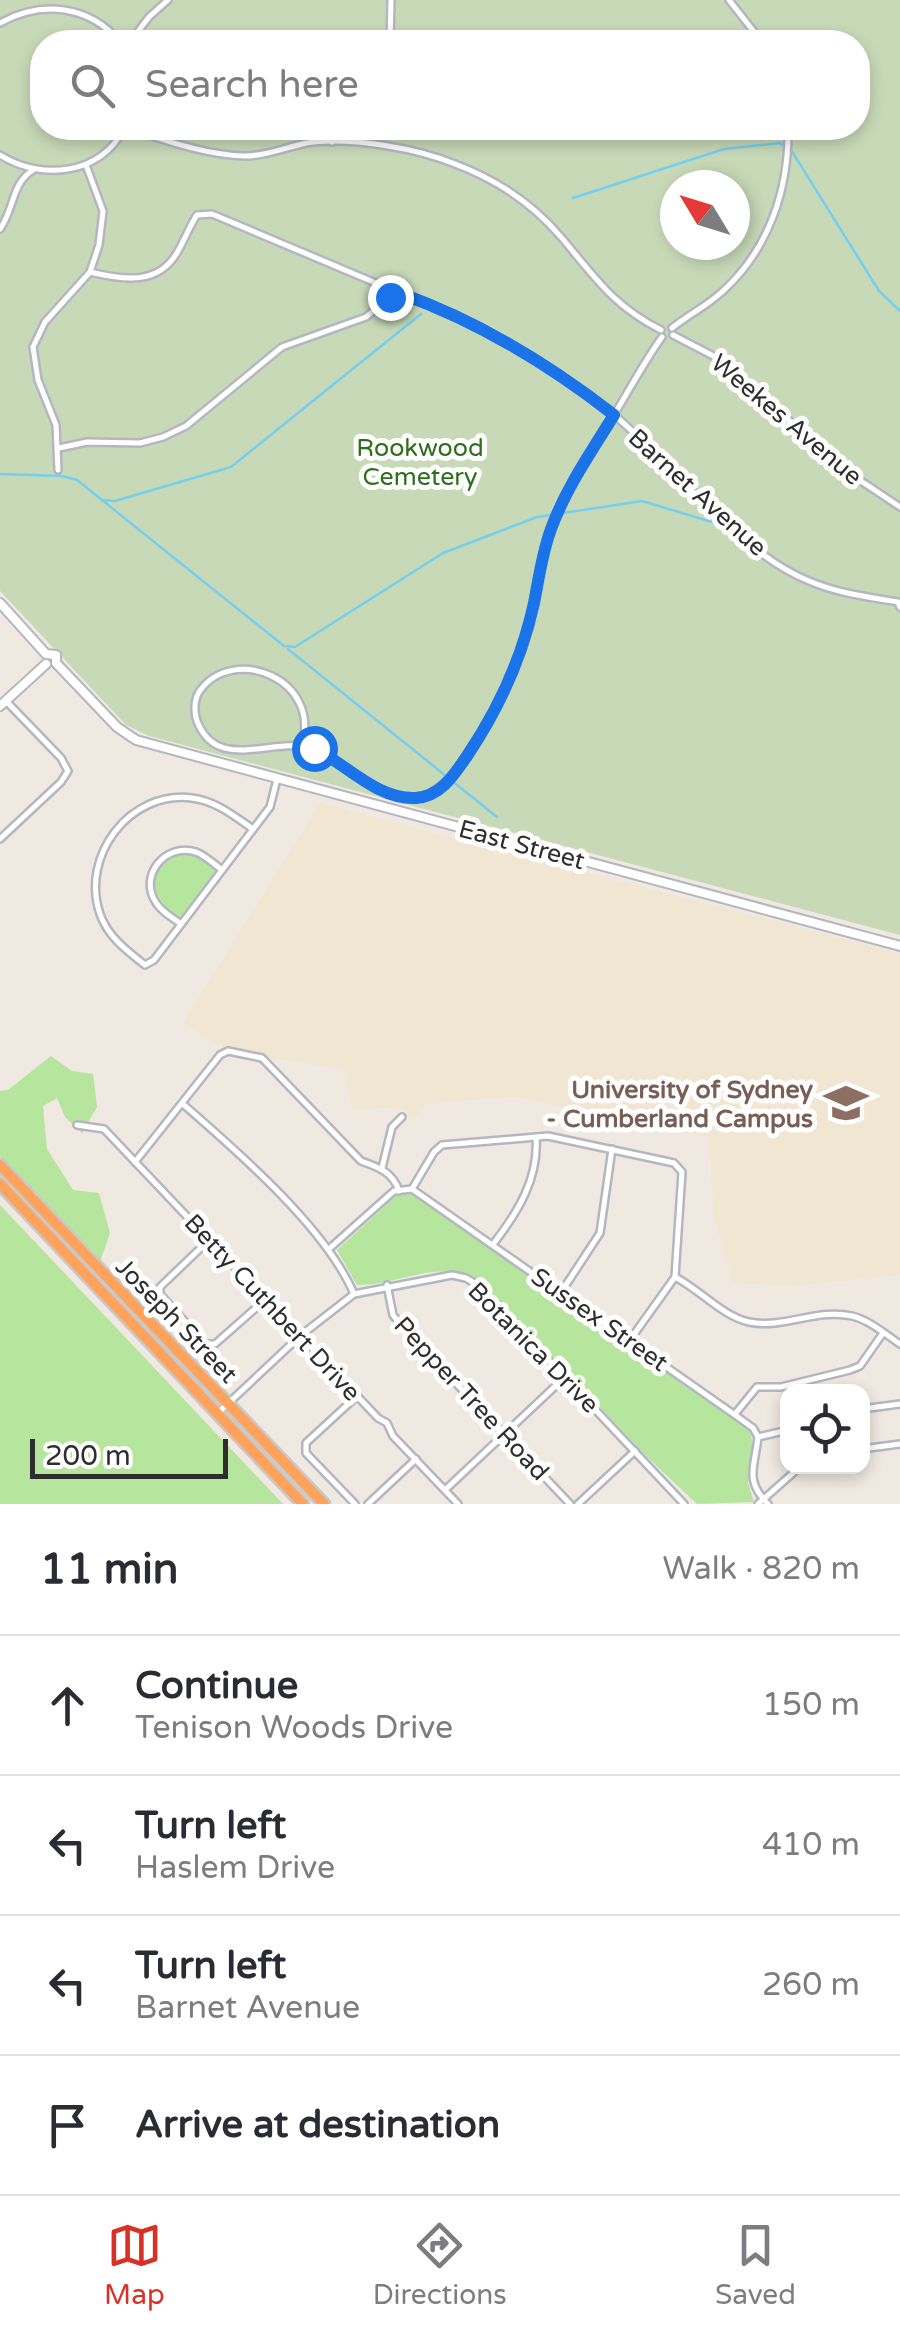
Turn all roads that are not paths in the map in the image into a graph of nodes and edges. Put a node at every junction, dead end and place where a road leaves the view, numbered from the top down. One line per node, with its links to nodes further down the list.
1 (168, 0): 6 (street)
2 (391, 0): 7 (street)
3 (728, 0): 8 (street)
4 (0, 24): 5 (street)
5 (107, 30)
6 (138, 30)
7 (390, 30)
8 (752, 30)
9 (116, 140): 14 (street)
10 (168, 140): 12 (street)
11 (788, 140): 21 (street)
12 (332, 142): 22 (street)
13 (0, 155): 15 (street)
14 (86, 165): 15 (street); 17 (street)
15 (33, 170): 16 (street)
16 (0, 229)
17 (90, 272): 18 (street, Barnet Avenue); 24 (street)
18 (390, 289): 19 (street, Barnet Avenue); 20 (street)
19 (402, 294): 20 (street); 23 (street, Barnet Avenue)
20 (390, 297): 24 (street)
21 (672, 332): 22 (street); 22 (street); 26 (street, Weekes Avenue)
22 (661, 334): 23 (street)
23 (614, 415): 28 (street, Barnet Avenue); 31 (street)
24 (59, 448): 25 (street)
25 (58, 470)
26 (900, 506)
27 (0, 604): 29 (main road, East Street)
28 (900, 607)
29 (49, 660): 30 (main road); 32 (main road, East Street)
30 (3, 704): 34 (street)
31 (301, 746): 31 (street)
32 (277, 779): 33 (street); 37 (main road, East Street)
33 (253, 830): 35 (street); 36 (street)
34 (0, 839)
35 (222, 870): 36 (street); 36 (street)
36 (182, 924)
37 (900, 946)
38 (183, 1104): 43 (street); 45 (street); 51 (street)
39 (402, 1117): 45 (street)
40 (77, 1126): 43 (street, Betty Cuthbert Drive)
41 (536, 1137): 42 (street); 47 (street); 50 (street)
42 (612, 1149): 52 (street); 54 (street)
43 (135, 1162): 49 (street, Betty Cuthbert Drive)
44 (0, 1165): 63 (highway, Joseph Street)
45 (382, 1168): 48 (street)
46 (0, 1184): 66 (highway, Joseph Street)
47 (412, 1189): 48 (street); 50 (street, Sussex Street)
48 (399, 1190): 51 (street)
49 (209, 1240): 56 (street, Betty Cuthbert Drive); 56 (street)
50 (494, 1244): 54 (street, Sussex Street)
51 (330, 1248): 55 (street)
52 (675, 1277): 57 (street); 59 (street)
53 (387, 1286): 55 (street, Botanica Drive); 61 (street, Botanica Drive); 69 (street, Pepper Tree Road)
54 (562, 1291): 59 (street, Sussex Street)
55 (354, 1294): 58 (street, Botanica Drive)
56 (266, 1299): 58 (street, Betty Cuthbert Drive)
57 (883, 1332): 60 (street); 67 (street)
58 (300, 1336): 62 (street, Betty Cuthbert Drive); 63 (street, Botanica Drive)
59 (630, 1340): 67 (street, Sussex Street)
60 (900, 1344)
61 (565, 1377): 69 (street); 73 (street, Botanica Drive)
62 (357, 1396): 74 (street, Betty Cuthbert Drive); 81 (street)
63 (229, 1403): 66 (street, Botanica Drive); 80 (highway, Joseph Street)
64 (900, 1404): 65 (street)
65 (870, 1408)
66 (218, 1413): 79 (highway, Joseph Street)
67 (735, 1415): 70 (street, Sussex Street)
68 (780, 1432): 70 (street)
69 (504, 1434): 76 (street); 84 (street, Pepper Tree Road)
70 (758, 1437): 77 (street)
71 (900, 1444): 72 (street)
72 (870, 1447)
73 (635, 1451): 78 (street, Botanica Drive); 84 (street)
74 (416, 1459): 76 (street, Betty Cuthbert Drive); 82 (street)
75 (793, 1474): 77 (street)
76 (446, 1490): 83 (street, Betty Cuthbert Drive)
77 (763, 1502)
78 (685, 1503)
79 (302, 1504)
80 (324, 1504)
81 (355, 1504)
82 (368, 1504)
83 (458, 1504)
84 (574, 1504)

